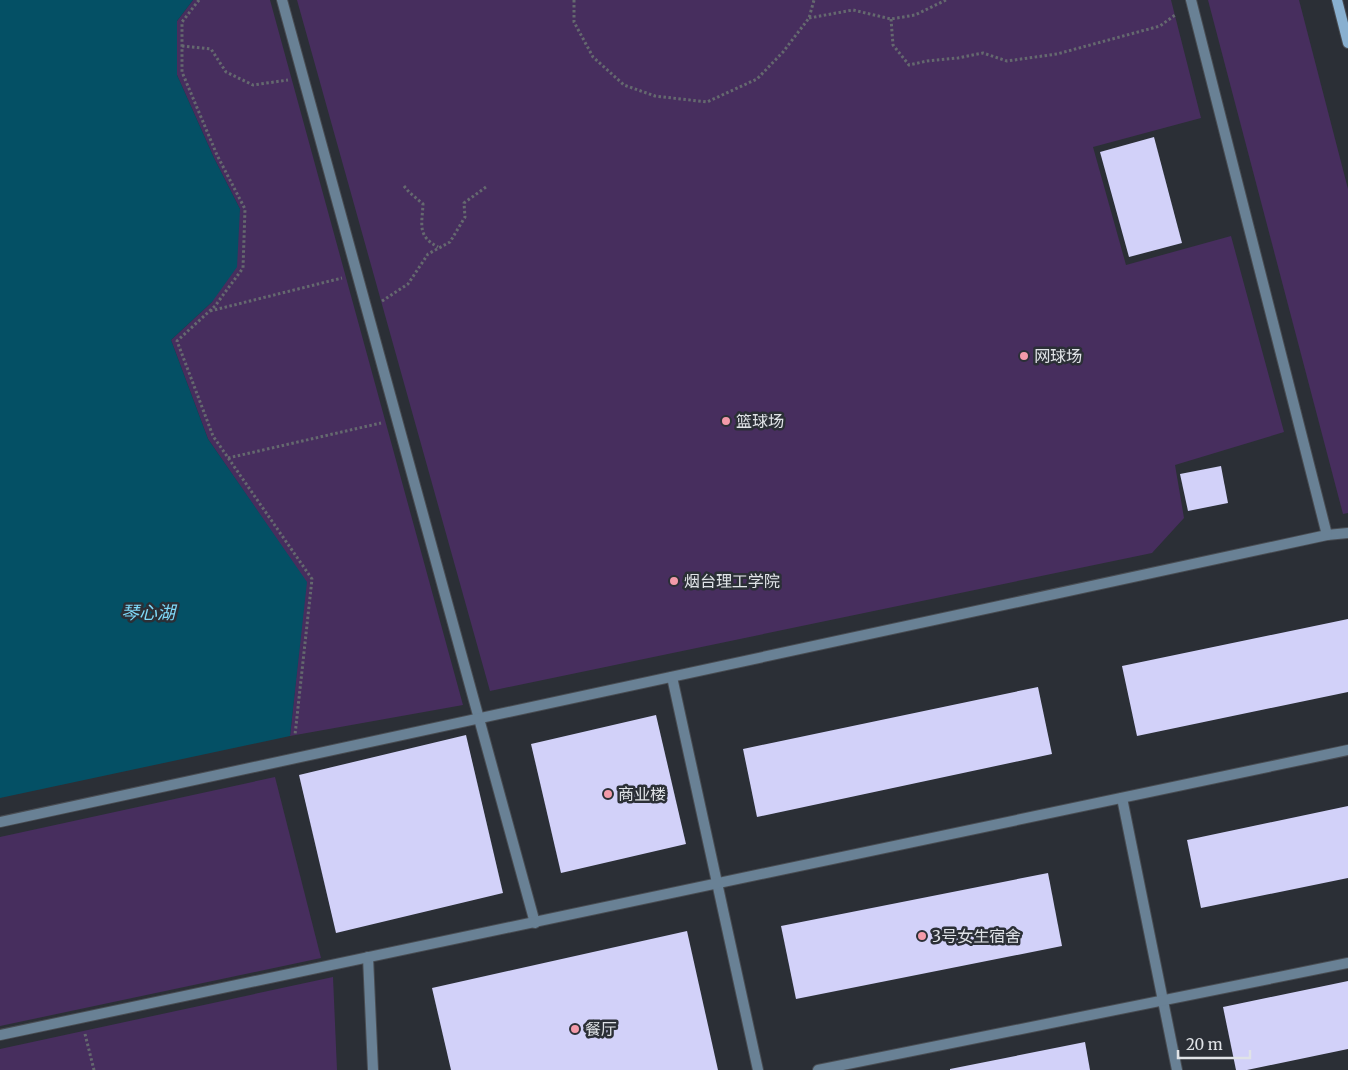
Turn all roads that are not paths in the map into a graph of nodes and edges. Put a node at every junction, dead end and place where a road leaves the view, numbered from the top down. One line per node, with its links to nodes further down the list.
1 (282, 0): 8 (street)
2 (1191, 0): 6 (street)
3 (1337, 0): 4 (street)
4 (1348, 44)
5 (1348, 533): 6 (street)
6 (1328, 535): 7 (street)
7 (672, 676): 8 (street); 12 (street)
8 (479, 718): 11 (street); 13 (street)
9 (1348, 750): 10 (street)
10 (1122, 798): 12 (street); 20 (street)
11 (0, 822)
12 (718, 884): 13 (street); 18 (street)
13 (535, 923): 14 (street)
14 (368, 957): 16 (street); 17 (street)
15 (1348, 963): 19 (street)
16 (0, 1035)
17 (373, 1070)
18 (758, 1070)
19 (818, 1070)
20 (1177, 1070)

